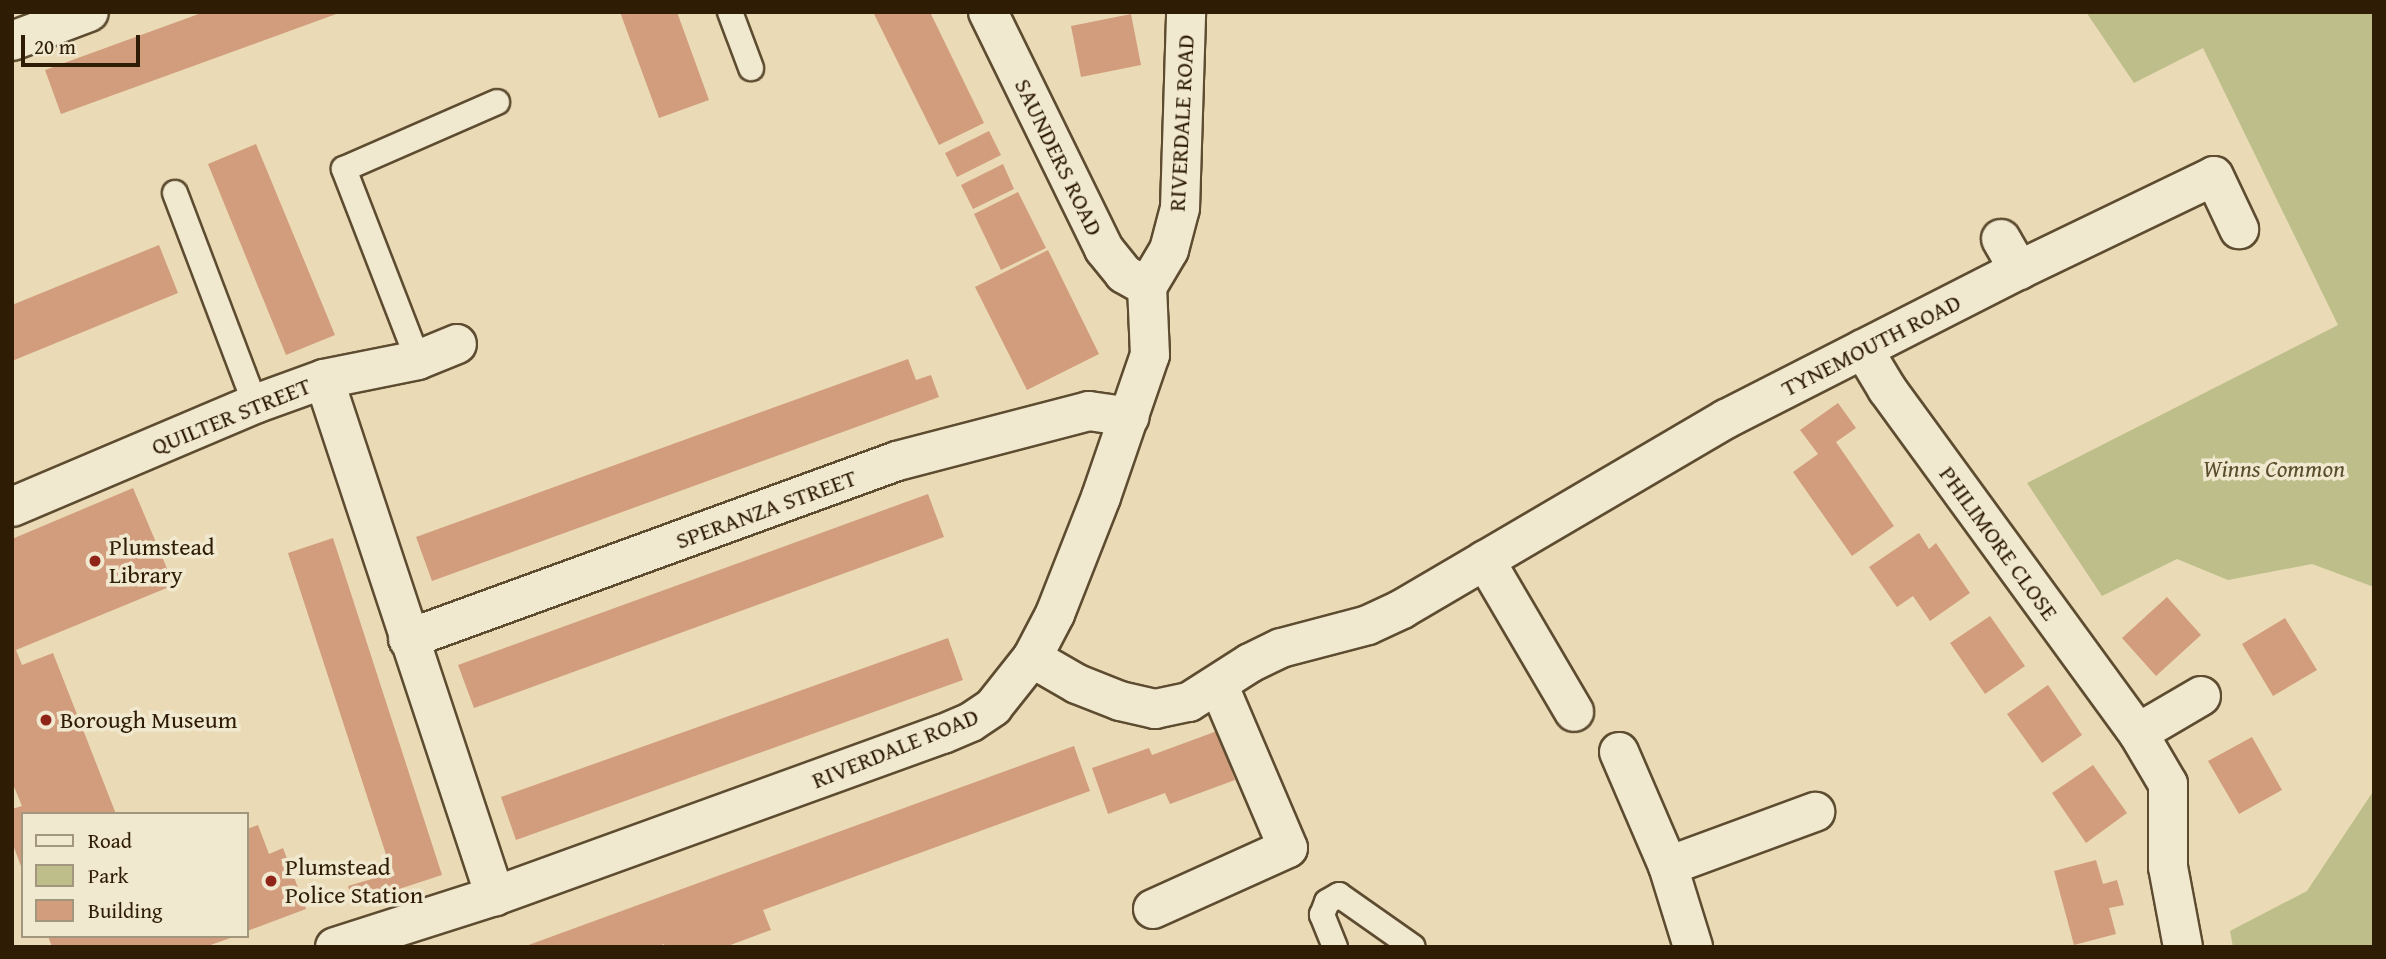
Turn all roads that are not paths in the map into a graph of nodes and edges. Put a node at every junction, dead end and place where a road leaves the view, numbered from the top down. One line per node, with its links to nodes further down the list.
1 (89, 12): 5 (street)
2 (730, 12): 6 (lane)
3 (988, 12): 10 (street, SAUNDERS ROAD)
4 (1185, 12): 10 (street, RIVERDALE ROAD)
5 (12, 41)
6 (751, 68)
7 (497, 102): 13 (lane)
8 (175, 193): 15 (lane)
9 (2239, 229): 12 (street, TYNEMOUTH ROAD)
10 (1147, 288): 16 (street, RIVERDALE ROAD)
11 (457, 344): 13 (street, QUILTER STREET)
12 (1863, 349): 18 (street, TYNEMOUTH ROAD); 24 (street, PHILIMORE CLOSE)
13 (418, 360): 14 (street, QUILTER STREET)
14 (324, 379): 15 (street, QUILTER STREET); 19 (street)
15 (255, 404): 17 (street, QUILTER STREET)
16 (1130, 417): 19 (street, SPERANZA STREET); 20 (street, RIVERDALE ROAD)
17 (12, 507)
18 (1485, 560): 21 (street, TYNEMOUTH ROAD); 23 (street)
19 (408, 639): 28 (street)
20 (1032, 658): 21 (street, TYNEMOUTH ROAD); 28 (street, RIVERDALE ROAD)
21 (1219, 686): 29 (street)
22 (2201, 696): 24 (street)
23 (1574, 712)
24 (2138, 733): 34 (street, PHILIMORE CLOSE)
25 (1619, 752): 27 (street)
26 (1815, 812): 27 (street)
27 (1668, 866): 33 (street)
28 (495, 896): 30 (street, RIVERDALE ROAD)
29 (1153, 909)
30 (335, 947)
31 (1335, 947): 32 (lane)
32 (1413, 947)
33 (1693, 947)
34 (2183, 947)

